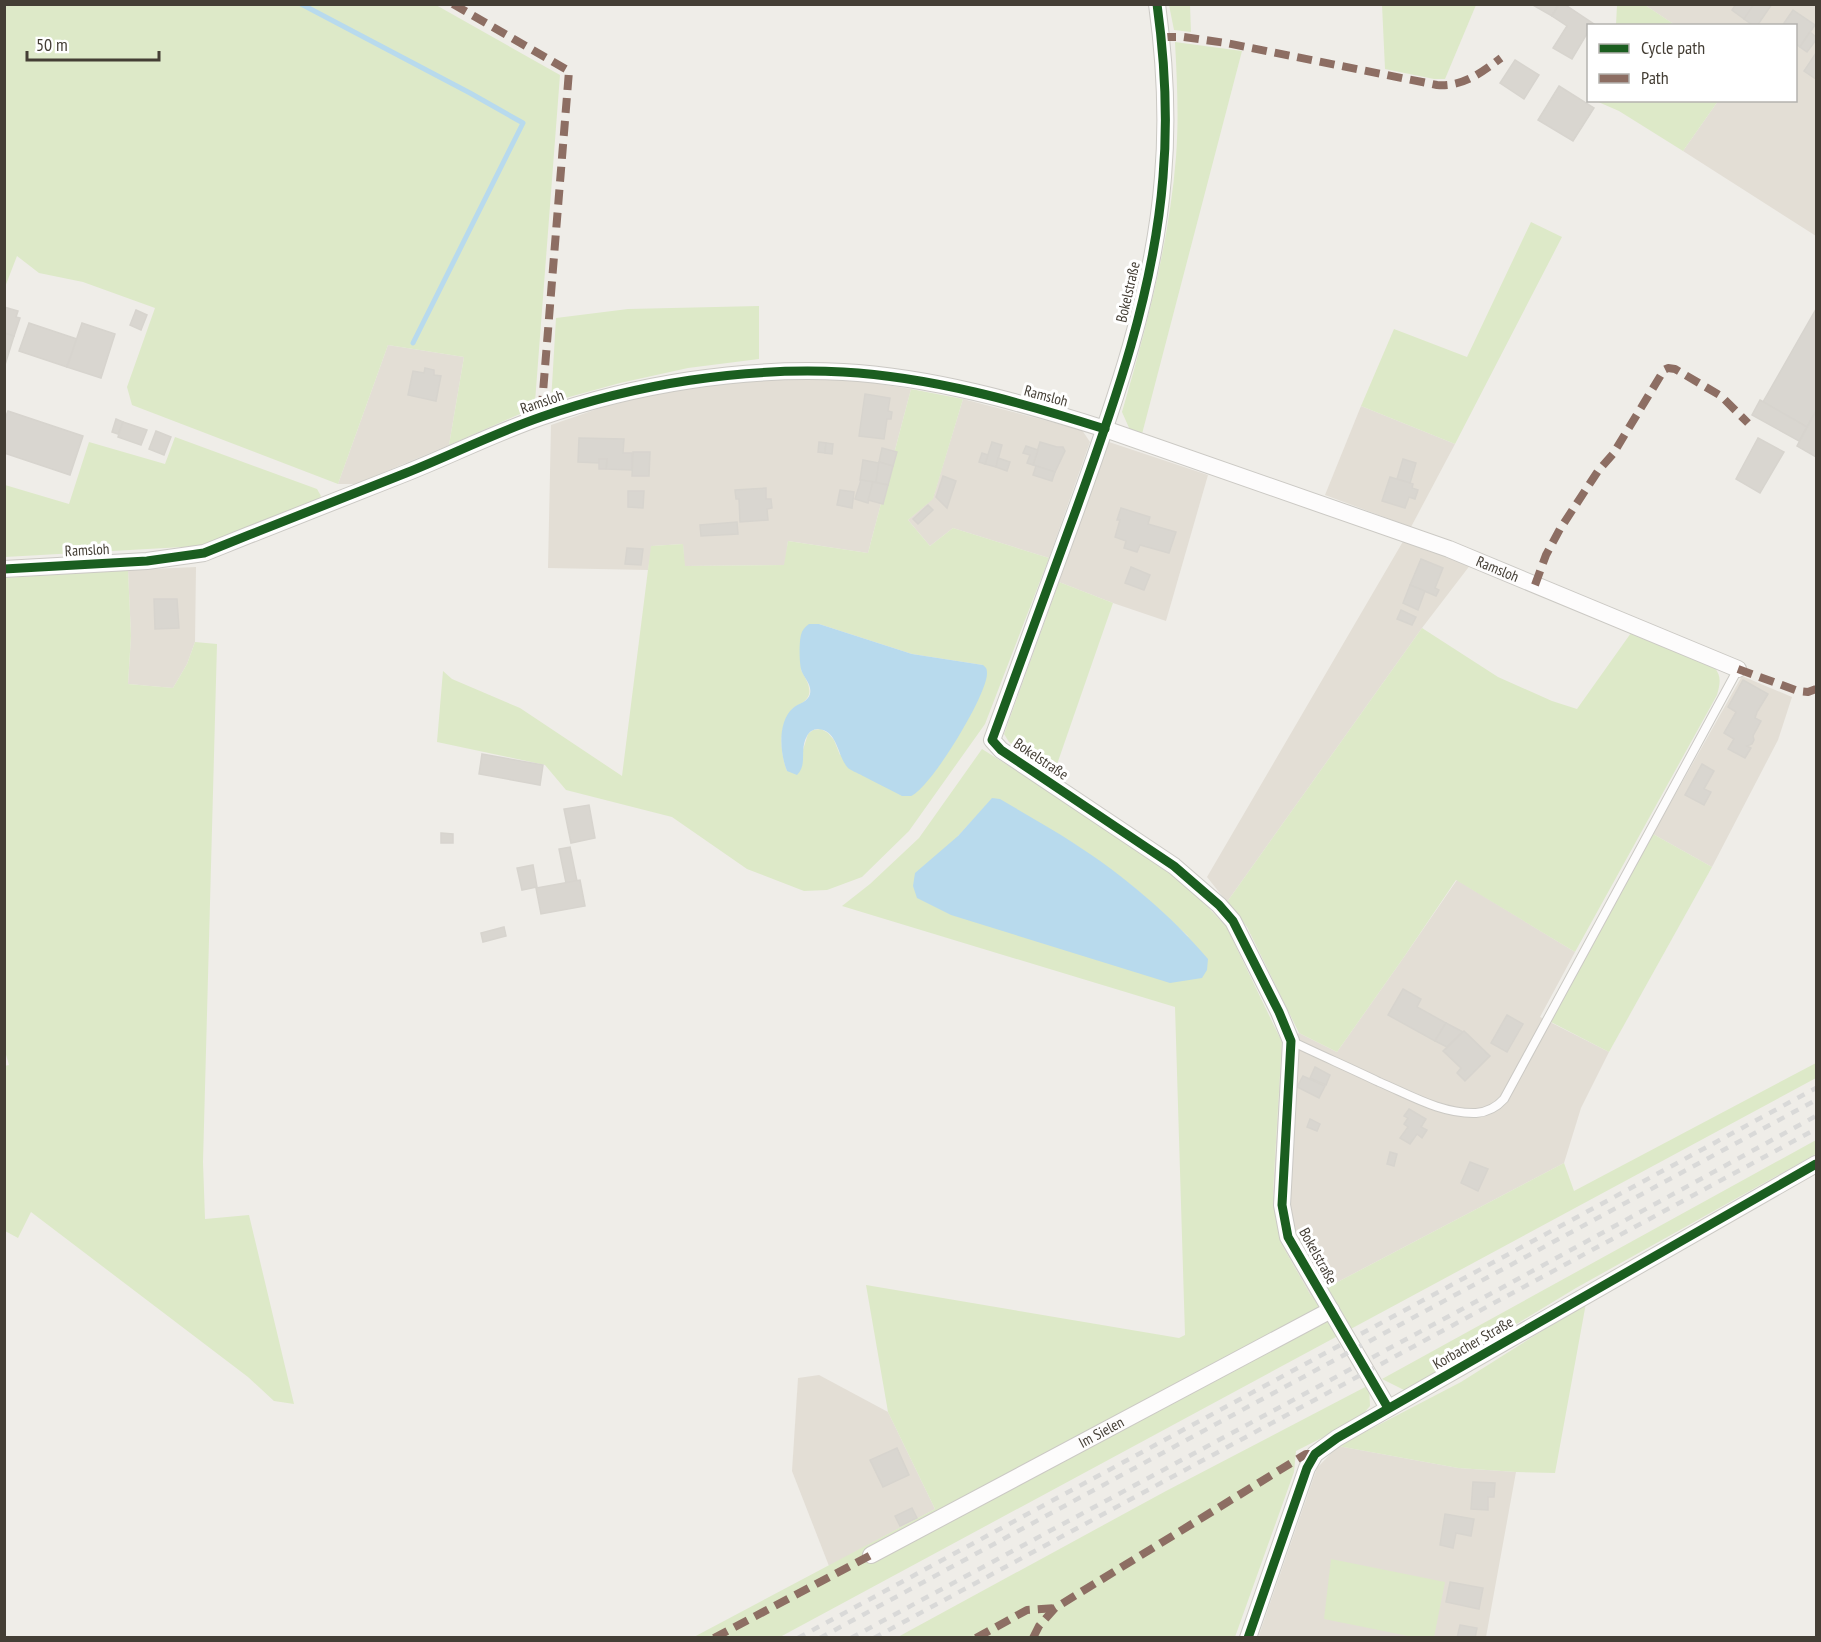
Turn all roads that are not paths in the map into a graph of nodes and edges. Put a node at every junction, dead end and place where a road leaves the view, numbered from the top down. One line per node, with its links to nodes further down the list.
1 (1157, 4): 2 (street, Bokelstraße)
2 (1105, 429): 3 (street, Ramsloh); 4 (street, Ramsloh); 5 (street, Bokelstraße)
3 (4, 569)
4 (1738, 669): 5 (lane)
5 (1290, 1041): 7 (street, Bokelstraße)
6 (1816, 1164): 8 (street, Korbacher Straße)
7 (1331, 1310): 8 (street, Bokelstraße); 9 (street, Im Sielen)
8 (1388, 1408): 10 (street, Korbacher Straße)
9 (871, 1555)
10 (1248, 1638)

